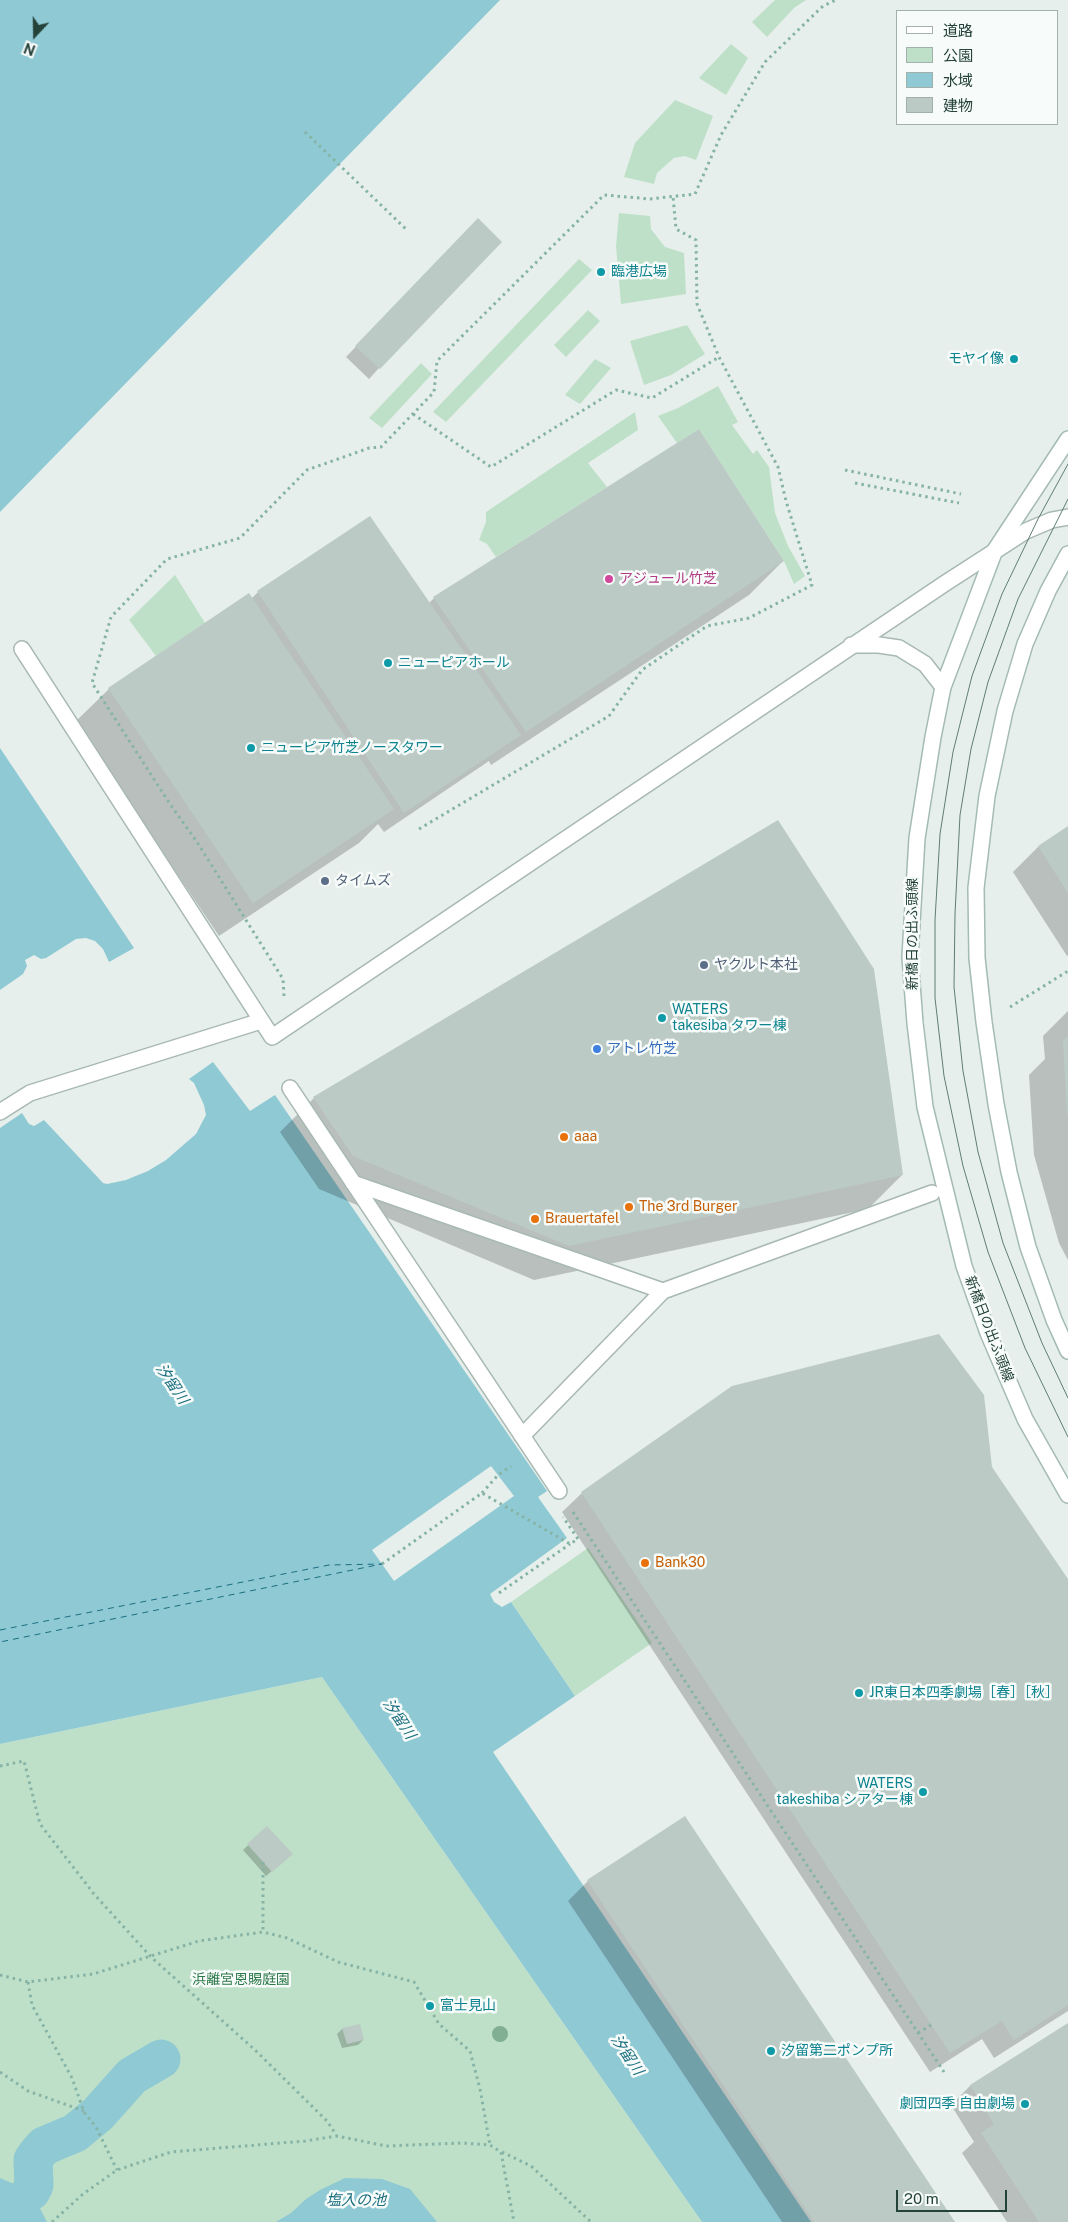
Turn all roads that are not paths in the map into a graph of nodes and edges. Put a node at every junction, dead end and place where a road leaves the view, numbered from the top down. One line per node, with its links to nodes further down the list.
1 (1068, 439): 3 (street, 新橋日の出ふ頭線)
2 (1068, 517): 3 (street)
3 (995, 550): 5 (street); 7 (street, 新橋日の出ふ頭線)
4 (1068, 554): 14 (street)
5 (851, 645): 7 (street); 8 (street)
6 (22, 649): 8 (street)
7 (943, 687): 17 (street, 新橋日の出ふ頭線)
8 (261, 1021): 10 (street)
9 (290, 1088): 11 (street)
10 (0, 1112)
11 (353, 1183): 13 (street); 15 (street)
12 (932, 1193): 13 (street)
13 (663, 1291): 15 (street)
14 (1068, 1351)
15 (522, 1436): 16 (street)
16 (559, 1491)
17 (1068, 1495)

